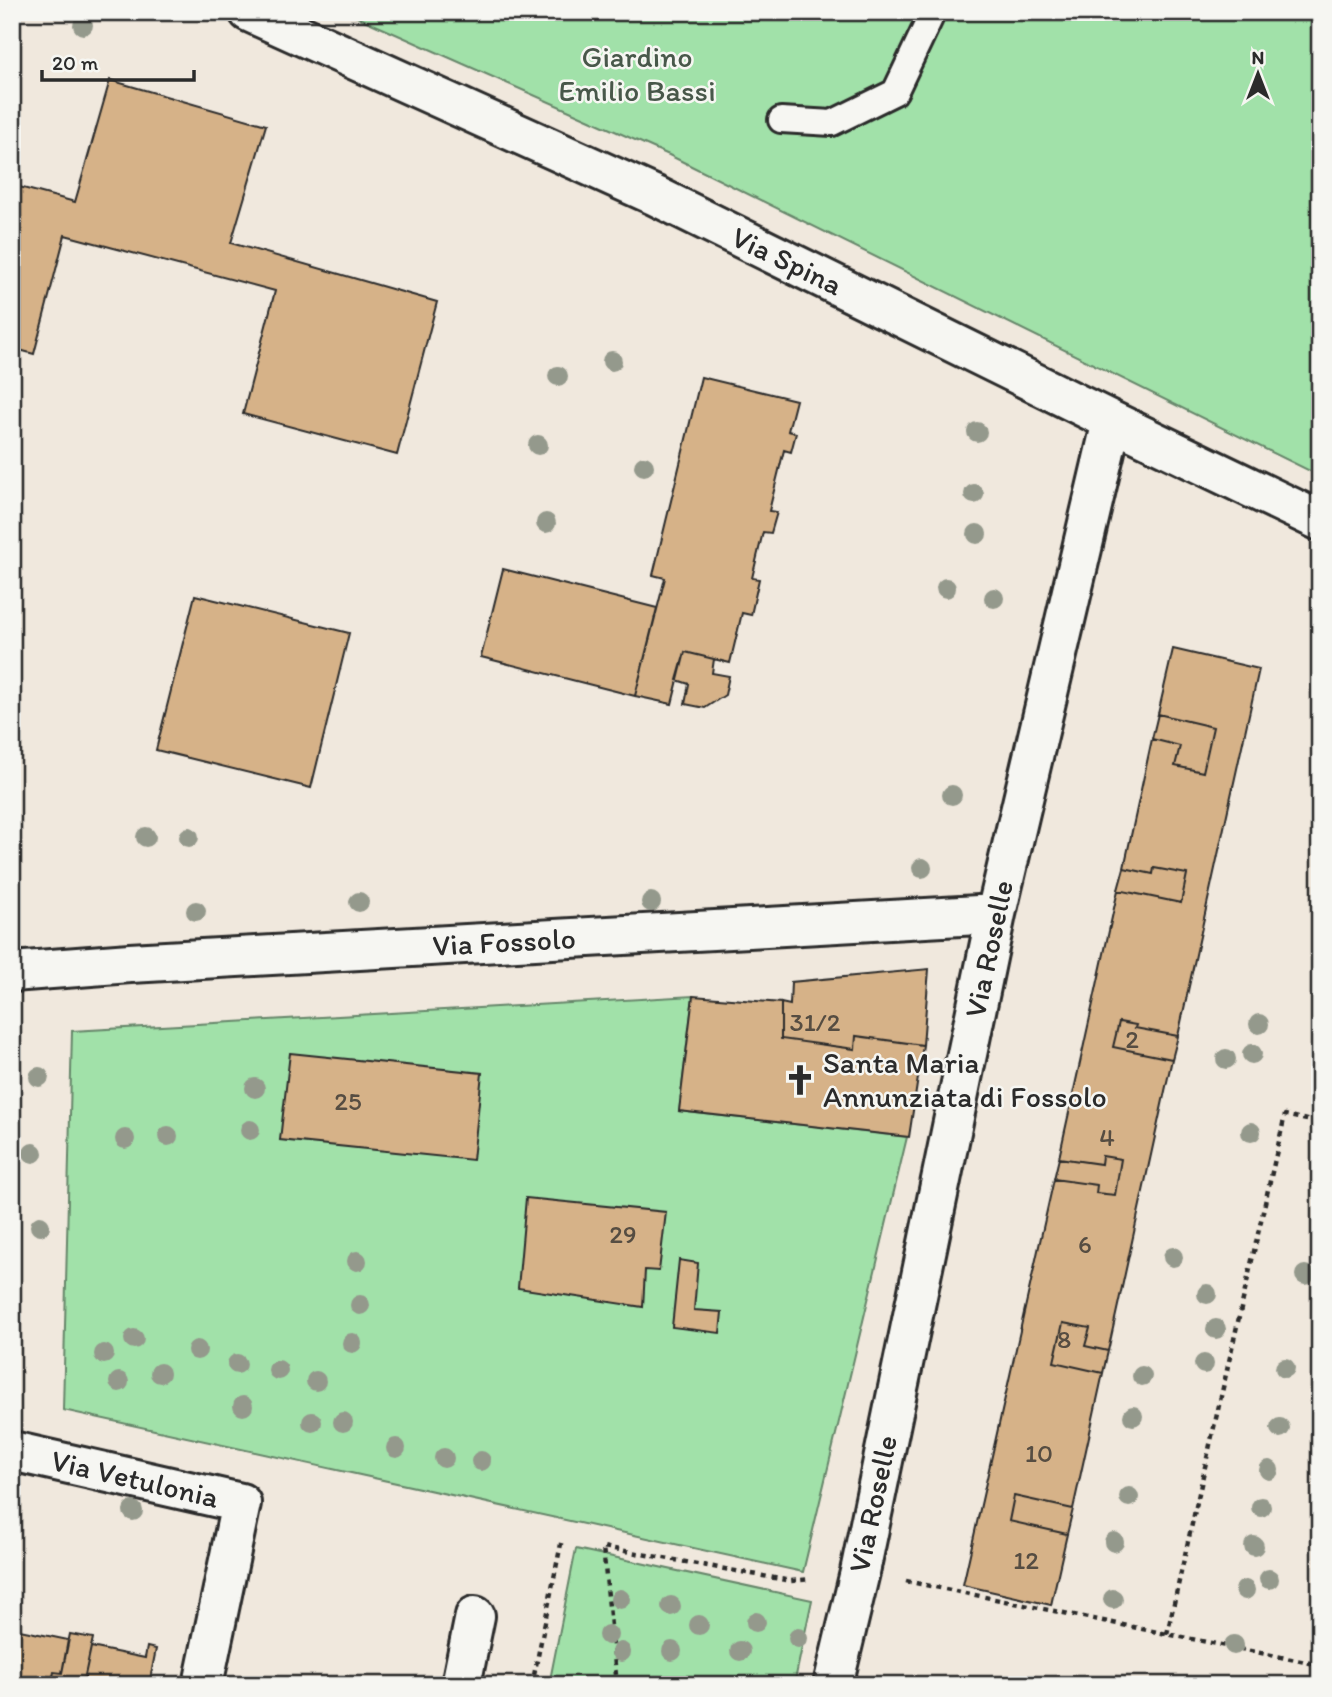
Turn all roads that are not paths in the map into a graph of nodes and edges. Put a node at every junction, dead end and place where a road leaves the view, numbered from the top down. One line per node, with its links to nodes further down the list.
1 (249, 12): 4 (street, Via Spina)
2 (933, 12): 3 (lane)
3 (781, 120)
4 (1112, 422): 5 (street, Via Spina); 6 (street, Via Roselle)
5 (1320, 521)
6 (996, 914): 7 (street, Via Fossolo); 12 (street, Via Roselle)
7 (12, 972)
8 (12, 1451): 10 (street, Via Vetulonia)
9 (475, 1616): 11 (street)
10 (203, 1685)
11 (461, 1685)
12 (833, 1685)

